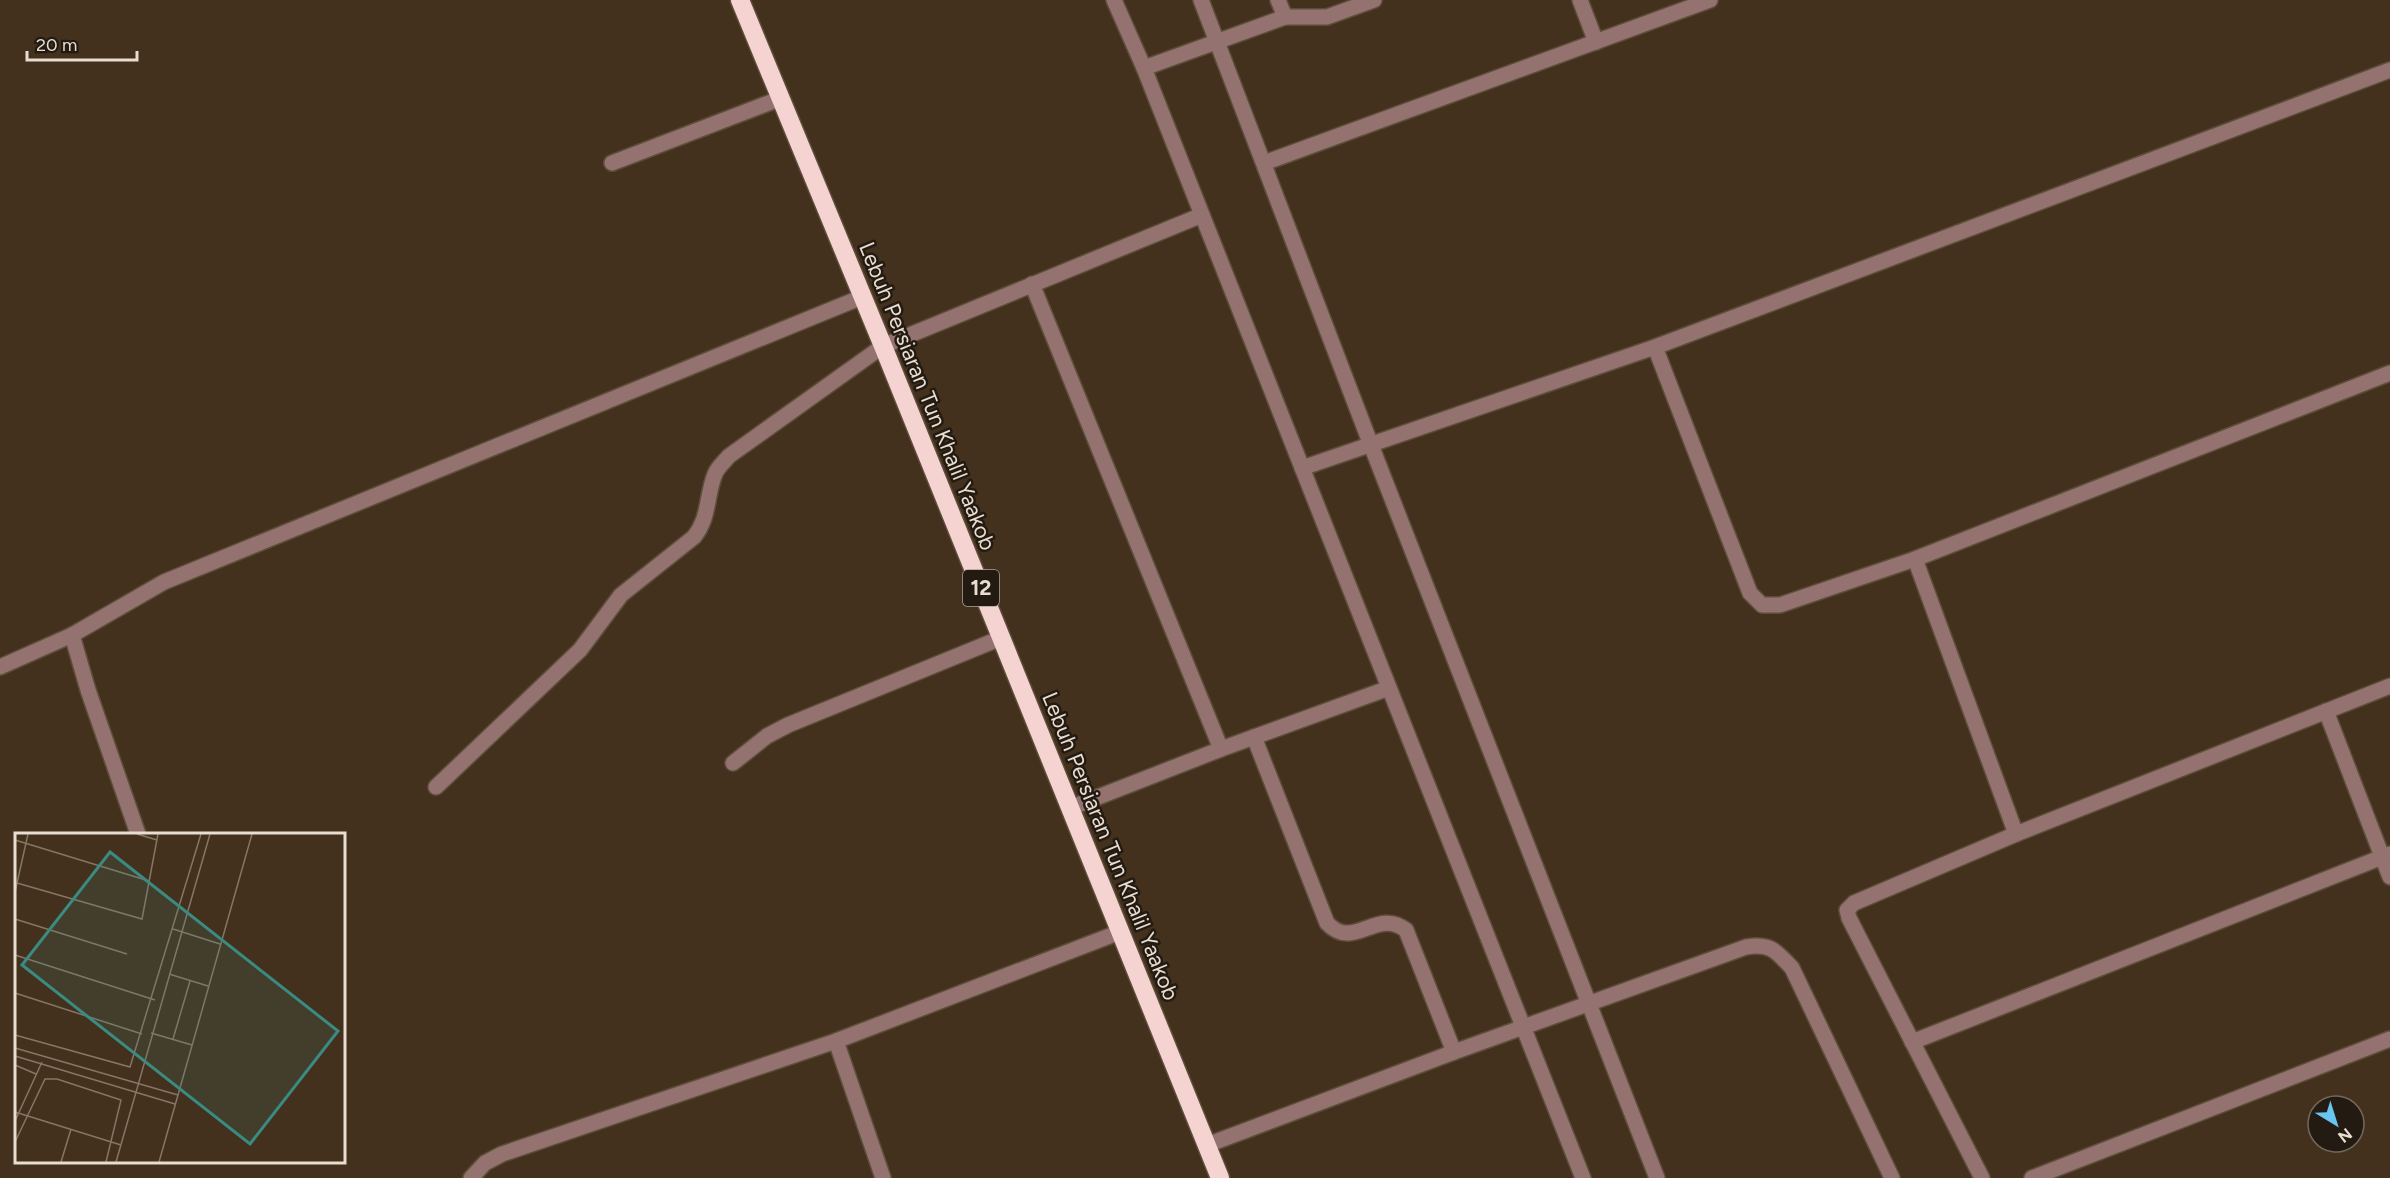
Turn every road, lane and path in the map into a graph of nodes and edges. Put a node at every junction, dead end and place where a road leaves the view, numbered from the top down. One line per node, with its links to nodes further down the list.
1 (740, 0): 13 (highway, Lebuh Persiaran Tun Khalil Yaakob / 12)
2 (1114, 0): 11 (street)
3 (1201, 0): 9 (street)
4 (1278, 0): 8 (street)
5 (1374, 0): 8 (street)
6 (1580, 0): 10 (street)
7 (1710, 0): 10 (street)
8 (1285, 16): 9 (street)
9 (1216, 41): 11 (street); 15 (street)
10 (1596, 42): 15 (street)
11 (1144, 68): 16 (street)
12 (2390, 70): 20 (street)
13 (779, 99): 14 (street); 18 (highway, Lebuh Persiaran Tun Khalil Yaakob / 12)
14 (612, 163)
15 (1264, 163): 22 (street)
16 (1202, 214): 17 (street); 23 (street)
17 (1032, 284): 19 (street); 32 (street)
18 (862, 297): 19 (highway, Lebuh Persiaran Tun Khalil Yaakob / 12); 25 (street)
19 (883, 346): 26 (highway, Lebuh Persiaran Tun Khalil Yaakob / 12); 34 (street)
20 (1655, 346): 22 (street); 24 (street)
21 (2390, 373): 24 (street)
22 (1371, 445): 23 (street); 41 (street)
23 (1302, 468): 29 (street)
24 (1915, 559): 37 (street)
25 (72, 635): 27 (street); 36 (street)
26 (1001, 638): 33 (street); 35 (highway, Lebuh Persiaran Tun Khalil Yaakob / 12)
27 (0, 667)
28 (2390, 686): 30 (street)
29 (1389, 688): 31 (street); 42 (street)
30 (2326, 711): 37 (street); 38 (street)
31 (1254, 737): 32 (street); 46 (street)
32 (1221, 749): 35 (street)
33 (733, 762)
34 (436, 787)
35 (1070, 808): 40 (highway, Lebuh Persiaran Tun Khalil Yaakob / 12)
36 (138, 833)
37 (2016, 834): 45 (street)
38 (2386, 855): 39 (street); 45 (street)
39 (2390, 877)
40 (1120, 932): 44 (street); 47 (highway, Lebuh Persiaran Tun Khalil Yaakob / 12)
41 (1588, 1004): 42 (street); 52 (street); 53 (street)
42 (1523, 1027): 46 (street); 51 (street)
43 (2390, 1039): 55 (street)
44 (836, 1041): 48 (street); 49 (street)
45 (1912, 1042): 54 (street)
46 (1454, 1052): 47 (street)
47 (1207, 1145): 50 (highway, Lebuh Persiaran Tun Khalil Yaakob / 12)
48 (471, 1178)
49 (883, 1178)
50 (1220, 1178)
51 (1583, 1178)
52 (1657, 1178)
53 (1892, 1178)
54 (1982, 1178)
55 (2032, 1178)

